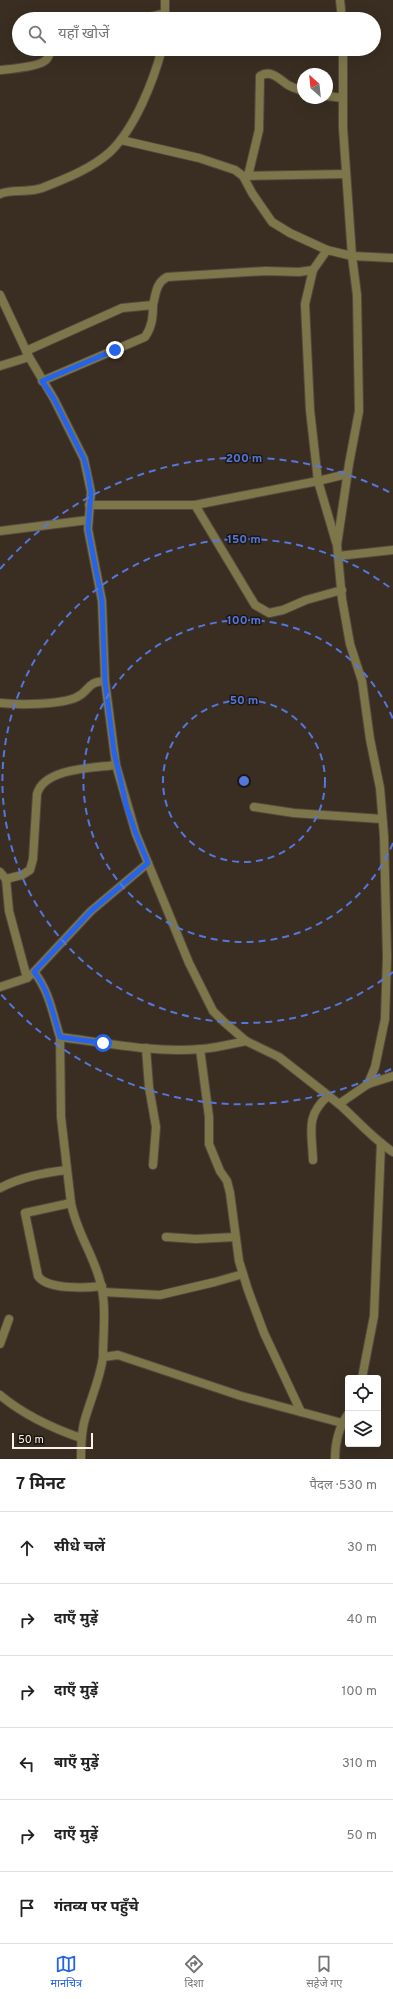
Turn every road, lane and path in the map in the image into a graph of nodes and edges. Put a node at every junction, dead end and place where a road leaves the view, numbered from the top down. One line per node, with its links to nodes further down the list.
1 (165, 0): 3 (street)
2 (340, 0): 4 (street)
3 (165, 12)
4 (341, 12)
5 (49, 56): 8 (street)
6 (160, 56): 12 (street)
7 (343, 56): 11 (street)
8 (0, 70)
9 (297, 89): 14 (street)
10 (333, 97): 11 (street)
11 (343, 98): 13 (street)
12 (121, 140): 14 (street); 15 (street)
13 (346, 174): 14 (street); 17 (street)
14 (246, 176): 16 (street)
15 (0, 194)
16 (326, 250): 17 (street); 19 (street)
17 (352, 256): 18 (street); 25 (street)
18 (393, 258)
19 (312, 270): 21 (street); 26 (street)
20 (1, 299): 22 (street)
21 (153, 304): 22 (street); 24 (street)
22 (27, 354): 23 (street); 24 (street)
23 (0, 366)
24 (42, 381): 27 (street)
25 (347, 474): 26 (street); 31 (street)
26 (318, 481): 28 (street); 31 (street)
27 (89, 505): 28 (street); 29 (street)
28 (196, 505): 34 (street)
29 (88, 520): 30 (street); 35 (street)
30 (0, 532)
31 (336, 545): 33 (street)
32 (393, 550): 33 (street)
33 (338, 556): 34 (street)
34 (342, 590): 39 (street)
35 (105, 681): 36 (street); 37 (street)
36 (0, 703)
37 (116, 765): 40 (street); 42 (street)
38 (254, 807): 39 (street)
39 (382, 819): 51 (street)
40 (148, 863): 43 (street); 47 (street)
41 (0, 872): 42 (street)
42 (6, 879): 44 (street)
43 (34, 972): 44 (street); 46 (street)
44 (27, 978): 45 (street)
45 (0, 987)
46 (60, 1037): 48 (street); 58 (street)
47 (246, 1041): 49 (street); 52 (street)
48 (146, 1048): 49 (street); 57 (street)
49 (200, 1049): 62 (street)
50 (393, 1076): 51 (street)
51 (368, 1084): 53 (street)
52 (328, 1096): 53 (street); 56 (street)
53 (339, 1104): 54 (street)
54 (381, 1143): 55 (street); 68 (street)
55 (393, 1152)
56 (313, 1160)
57 (153, 1165)
58 (67, 1170): 59 (street); 60 (street)
59 (0, 1188)
60 (71, 1204): 64 (street); 64 (street)
61 (166, 1237): 62 (street)
62 (235, 1237): 63 (street)
63 (243, 1274): 64 (street); 70 (street)
64 (102, 1289): 67 (street)
65 (9, 1319): 66 (street)
66 (0, 1344)
67 (103, 1357): 70 (street); 73 (street)
68 (363, 1375)
69 (0, 1395): 73 (street)
70 (301, 1412): 72 (street)
71 (345, 1418): 72 (street)
72 (342, 1423): 75 (street)
73 (81, 1438): 74 (street)
74 (81, 1459)
75 (335, 1459)

